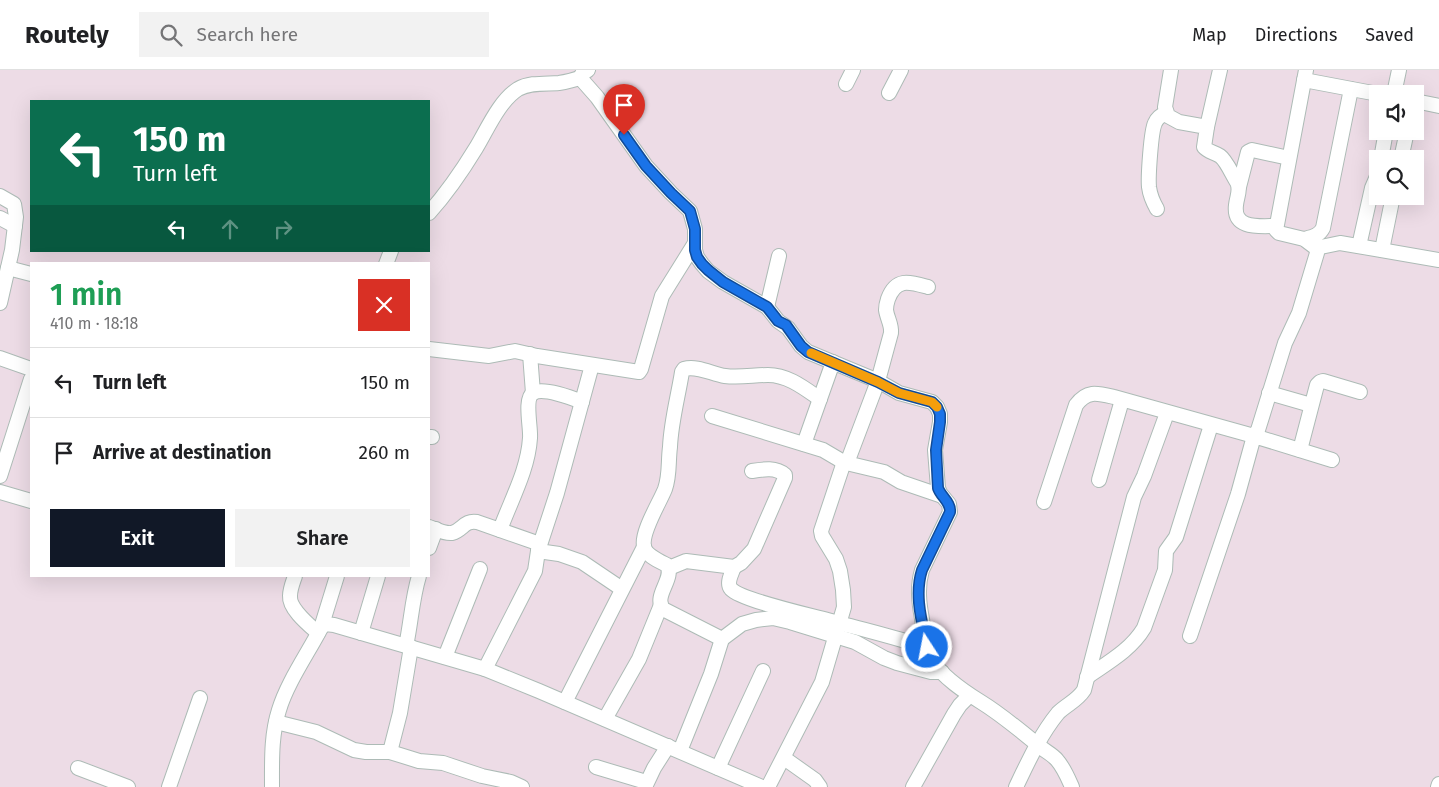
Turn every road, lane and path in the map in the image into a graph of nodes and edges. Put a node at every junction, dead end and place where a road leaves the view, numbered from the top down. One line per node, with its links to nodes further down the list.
1 (853, 70): 8 (street)
2 (901, 70): 12 (street)
3 (1171, 70): 15 (street)
4 (1220, 70): 16 (street)
5 (1399, 70): 9 (street)
6 (585, 74): 23 (street); 28 (street)
7 (1305, 75): 10 (street); 17 (street)
8 (846, 84)
9 (1396, 85)
10 (1351, 89): 11 (street); 27 (street)
11 (1369, 92)
12 (890, 93)
13 (1424, 104): 14 (street)
14 (1439, 106)
15 (1166, 113): 16 (street); 22 (street)
16 (1207, 127): 18 (street)
17 (1289, 158): 18 (street); 26 (street)
18 (1239, 187): 26 (street)
19 (0, 196): 25 (street)
20 (1369, 201): 29 (street)
21 (1391, 205): 31 (street)
22 (1157, 209)
23 (430, 212)
24 (0, 218): 25 (street)
25 (14, 226): 34 (street)
26 (1276, 226): 27 (street)
27 (1304, 239): 30 (street)
28 (695, 243): 38 (street); 43 (street)
29 (1359, 246): 30 (street); 31 (street)
30 (1316, 248): 49 (street)
31 (1382, 250): 33 (street)
32 (779, 256): 38 (street)
33 (1439, 260)
34 (8, 268): 35 (street); 37 (street)
35 (30, 274)
36 (928, 287): 46 (street)
37 (0, 303)
38 (767, 307): 42 (street)
39 (430, 349): 40 (street)
40 (530, 354): 43 (street); 48 (street)
41 (0, 358): 44 (street)
42 (833, 362): 46 (street); 50 (street)
43 (592, 365): 52 (street)
44 (30, 370)
45 (30, 382): 63 (street)
46 (878, 382): 61 (street); 66 (street)
47 (1360, 392): 53 (street)
48 (533, 393): 52 (street); 70 (street)
49 (1269, 393): 53 (street); 57 (street)
50 (820, 399): 58 (street); 72 (street)
51 (1122, 400): 54 (street); 64 (street); 68 (street)
52 (582, 402): 73 (street)
53 (1311, 405): 59 (street)
54 (1167, 413): 56 (street); 94 (street)
55 (712, 416): 58 (street)
56 (1211, 425): 57 (street); 94 (street)
57 (1254, 436): 59 (street); 86 (street)
58 (804, 444): 61 (street)
59 (1300, 450): 60 (street)
60 (1332, 460)
61 (844, 463): 66 (street); 83 (street)
62 (752, 471): 74 (street)
63 (0, 476)
64 (1098, 480)
65 (0, 492): 67 (street)
66 (942, 496): 89 (street)
67 (30, 501)
68 (1044, 502)
69 (432, 528): 70 (street); 71 (street)
70 (500, 530): 73 (street)
71 (430, 541)
72 (644, 547): 75 (street); 81 (street)
73 (539, 548): 81 (street); 91 (street)
74 (734, 567): 75 (street); 83 (street)
75 (669, 568): 82 (street)
76 (480, 569): 90 (street)
77 (295, 577): 84 (street)
78 (337, 577): 84 (street)
79 (378, 577): 85 (street)
80 (419, 577): 88 (street)
81 (622, 589): 97 (street)
82 (661, 605): 87 (street); 98 (street)
83 (838, 629): 87 (street); 89 (street); 93 (street); 103 (street)
84 (319, 630): 85 (street); 99 (street)
85 (361, 633): 88 (street)
86 (1190, 636)
87 (722, 639): 101 (street)
88 (408, 647): 90 (street); 102 (street)
89 (927, 647): 93 (street)
90 (445, 657): 91 (street)
91 (485, 669): 97 (street)
92 (763, 671): 106 (street)
93 (942, 672): 95 (street)
94 (1087, 678): 100 (street)
95 (969, 696): 100 (street); 115 (street)
96 (200, 698): 109 (street)
97 (565, 702): 98 (street)
98 (605, 719): 101 (street)
99 (276, 722): 102 (street); 110 (street)
100 (1038, 744): 116 (street); 117 (street)
101 (674, 749): 106 (street); 107 (street)
102 (390, 752): 111 (street)
103 (784, 758): 113 (street); 114 (street)
104 (596, 767): 107 (street)
105 (78, 768): 108 (street)
106 (718, 768): 112 (street)
107 (645, 785)
108 (128, 787)
109 (170, 787)
110 (272, 787)
111 (522, 787)
112 (762, 787)
113 (768, 787)
114 (820, 787)
115 (913, 787)
116 (1016, 787)
117 (1072, 787)

